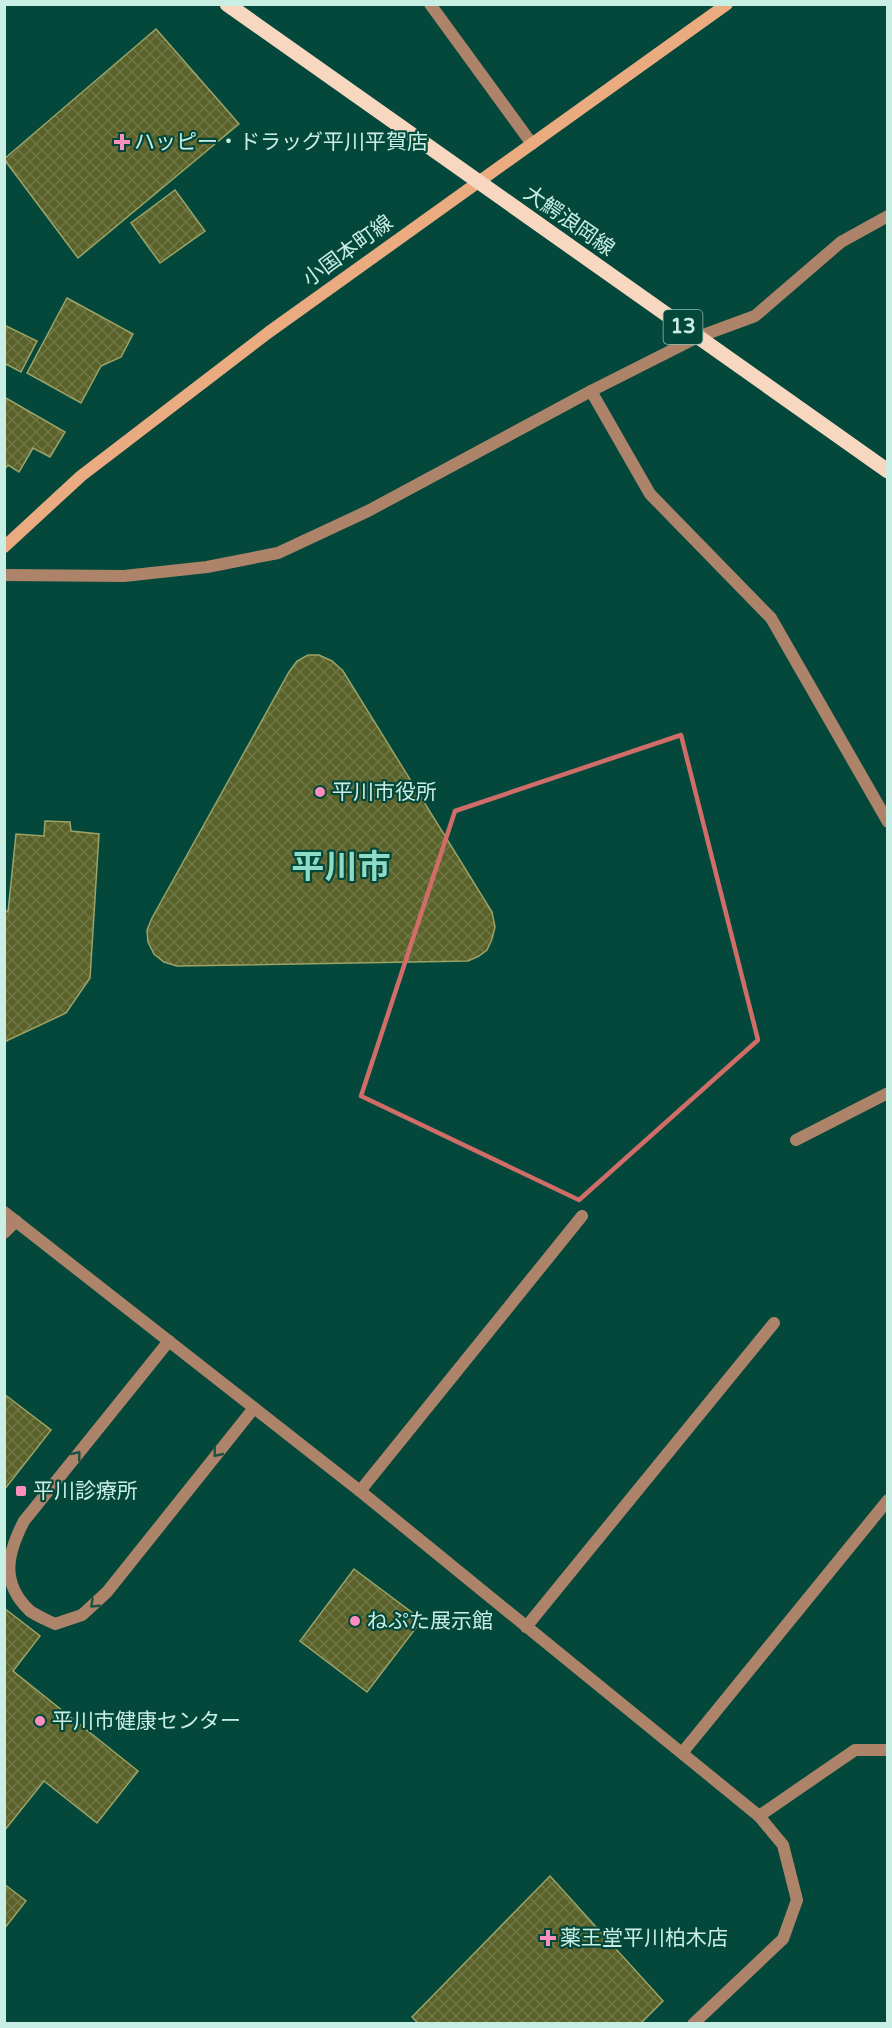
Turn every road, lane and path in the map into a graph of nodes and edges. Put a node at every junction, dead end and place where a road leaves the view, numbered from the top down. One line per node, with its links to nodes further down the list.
1 (227, 4): 5 (main road, 大鰐浪岡線 / 13)
2 (430, 4): 4 (street)
3 (727, 4): 4 (main road, 小国本町線)
4 (532, 144): 5 (main road, 小国本町線)
5 (478, 182): 7 (main road, 大鰐浪岡線 / 13); 10 (main road, 小国本町線)
6 (888, 216): 7 (street)
7 (698, 337): 8 (street); 9 (main road, 大鰐浪岡線 / 13)
8 (591, 391): 11 (street); 12 (street)
9 (888, 471)
10 (4, 547)
11 (4, 574)
12 (888, 822)
13 (888, 1093): 14 (street)
14 (796, 1140)
15 (4, 1212): 17 (street)
16 (582, 1216): 22 (street)
17 (16, 1221): 18 (street); 20 (street)
18 (4, 1233)
19 (774, 1323): 24 (street)
20 (169, 1341): 21 (street); 21 (street, one-way to 20)
21 (254, 1408): 22 (street)
22 (360, 1491): 24 (street)
23 (888, 1500): 26 (street)
24 (526, 1627): 26 (street)
25 (888, 1750): 27 (street)
26 (682, 1753): 27 (street)
27 (759, 1816): 28 (street)
28 (693, 2024)

